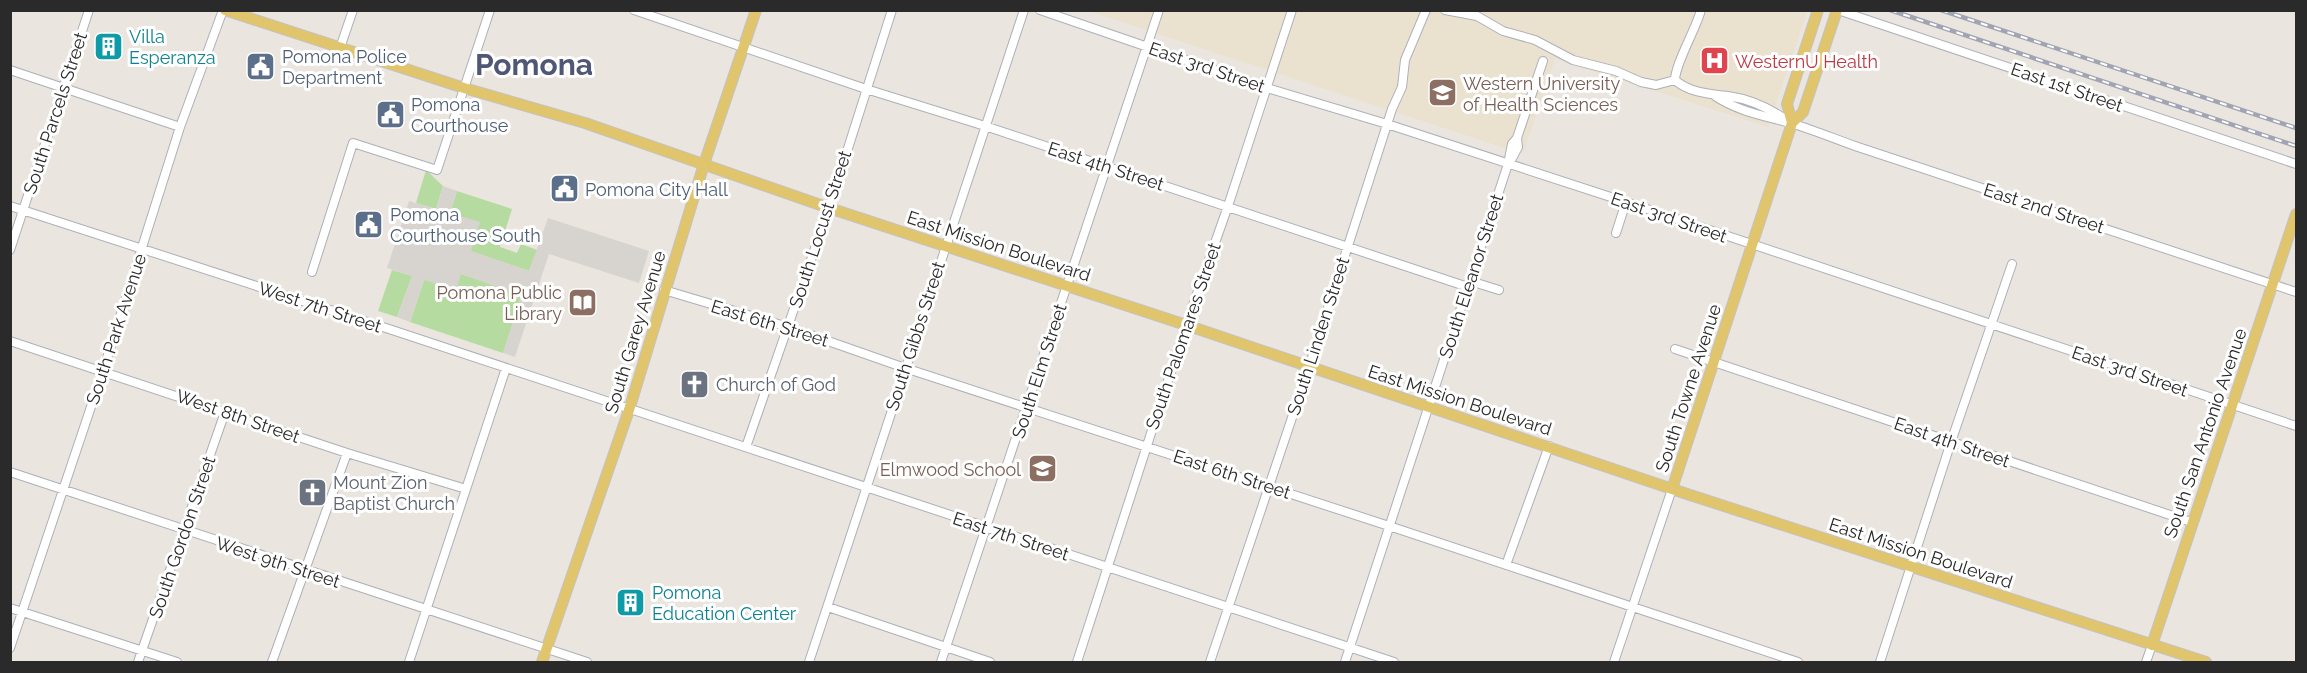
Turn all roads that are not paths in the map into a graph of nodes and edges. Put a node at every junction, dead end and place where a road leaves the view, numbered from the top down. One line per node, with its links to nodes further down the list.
1 (88, 10): 23 (street, South Parcels Street)
2 (224, 10): 19 (main road, East Mission Boulevard); 30 (street, South Park Avenue)
3 (353, 10): 19 (street)
4 (490, 10): 24 (street)
5 (634, 10): 17 (street, East 4th Street)
6 (756, 10): 17 (main road, South Garey Avenue)
7 (891, 10): 26 (street, South Locust Street)
8 (1024, 10): 29 (street, South Gibbs Street)
9 (1040, 10): 18 (street, East 3rd Street)
10 (1159, 10): 18 (street, South Elm Street)
11 (1292, 10): 25 (street, South Palomares Street)
12 (1425, 10): 28 (street, South Linden Street)
13 (1445, 10): 22 (street)
14 (1701, 10): 22 (street)
15 (1818, 10): 27 (main road)
16 (1838, 10): 27 (main road); 33 (street, East 1st Street)
17 (744, 47): 26 (street, East 4th Street); 31 (main road, South Garey Avenue)
18 (1148, 47): 25 (street, East 3rd Street); 34 (street, South Elm Street)
19 (340, 48): 24 (main road, East Mission Boulevard)
20 (1543, 62): 32 (street, South Eleanor Street)
21 (10, 70): 23 (street)
22 (1675, 80): 27 (street, East 2nd Street)
23 (62, 87): 30 (street); 39 (street, South Parcels Street)
24 (464, 88): 31 (main road, East Mission Boulevard); 48 (street)
25 (1267, 88): 28 (street, East 3rd Street); 37 (street, South Palomares Street)
26 (866, 89): 29 (street, East 4th Street); 38 (street, South Locust Street)
27 (1792, 123): 42 (main road, South Towne Avenue); 51 (street, East 2nd Street)
28 (1387, 124): 32 (street, East 3rd Street); 44 (street, South Linden Street)
29 (985, 126): 34 (street, East 4th Street); 43 (street, South Gibbs Street)
30 (180, 127): 45 (street, South Park Avenue)
31 (704, 164): 38 (main road, East Mission Boulevard); 52 (main road, South Garey Avenue)
32 (1508, 164): 35 (street, East 3rd Street); 49 (street, South Eleanor Street)
33 (2296, 164)
34 (1107, 166): 37 (street, East 4th Street); 50 (street, South Elm Street)
35 (1626, 202): 41 (street); 42 (street, East 3rd Street)
36 (10, 206): 39 (street, West 7th Street)
37 (1228, 206): 44 (street, East 4th Street); 56 (street, South Palomares Street)
38 (829, 208): 43 (main road, East Mission Boulevard); 57 (street, South Locust Street)
39 (24, 211): 45 (street, West 7th Street); 46 (street, South Parcels Street)
40 (2296, 214): 51 (main road, South San Antonio Avenue)
41 (1616, 233)
42 (1751, 244): 55 (street, East 3rd Street); 60 (main road, South Towne Avenue)
43 (944, 247): 50 (main road, East Mission Boulevard); 63 (street, South Gibbs Street)
44 (1347, 247): 49 (street, East 4th Street); 61 (street, South Linden Street)
45 (142, 248): 62 (street, West 7th Street); 64 (street, South Park Avenue)
46 (10, 250)
47 (2012, 264): 55 (street)
48 (312, 272)
49 (1469, 284): 53 (street, East 4th Street); 66 (street, South Eleanor Street)
50 (1067, 285): 56 (main road, East Mission Boulevard); 67 (street, South Elm Street)
51 (2274, 285): 54 (street, East 2nd Street); 65 (main road, South San Antonio Avenue)
52 (664, 290): 57 (street, East 6th Street); 68 (main road, South Garey Avenue)
53 (1499, 290)
54 (2296, 292)
55 (1991, 323): 65 (street, East 3rd Street); 71 (street)
56 (1186, 324): 61 (main road, East Mission Boulevard); 72 (street, South Palomares Street)
57 (788, 327): 63 (street, East 6th Street); 74 (street, South Locust Street)
58 (10, 341): 64 (street, West 8th Street)
59 (1675, 349): 60 (street, East 4th Street)
60 (1713, 361): 71 (street, East 4th Street); 81 (main road, South Towne Avenue)
61 (1309, 367): 66 (main road, East Mission Boulevard); 77 (street, South Linden Street)
62 (506, 368): 68 (street, West 7th Street); 80 (street)
63 (905, 368): 67 (street, East 6th Street); 78 (street, South Gibbs Street)
64 (103, 371): 69 (street, West 8th Street); 79 (street, South Park Avenue)
65 (2232, 405): 70 (street, East 3rd Street); 82 (main road, South San Antonio Avenue)
66 (1428, 406): 73 (main road, East Mission Boulevard); 83 (street, South Eleanor Street)
67 (1028, 408): 72 (street, East 6th Street); 84 (street, South Elm Street)
68 (628, 410): 74 (street, East 7th Street); 99 (main road, South Garey Avenue)
69 (225, 412): 75 (street, West 8th Street); 85 (street, South Gordon Street)
70 (2296, 426)
71 (1951, 442): 82 (street, East 4th Street); 88 (street)
72 (1146, 446): 77 (street, East 6th Street); 87 (street, South Palomares Street)
73 (1549, 446): 81 (main road, East Mission Boulevard); 86 (street)
74 (746, 447): 78 (street, East 7th Street)
75 (347, 453): 80 (street, West 8th Street); 89 (street)
76 (10, 472): 79 (street, West 9th Street)
77 (1269, 486): 83 (street, East 6th Street); 91 (street, South Linden Street)
78 (866, 488): 84 (street, East 7th Street); 90 (street, South Gibbs Street)
79 (62, 489): 85 (street, West 9th Street); 95 (street, South Park Avenue)
80 (466, 489): 94 (street)
81 (1672, 489): 88 (main road, East Mission Boulevard); 92 (street, South Towne Avenue)
82 (2191, 522): 96 (main road, South San Antonio Avenue)
83 (1389, 526): 86 (street, East 6th Street); 100 (street, South Eleanor Street)
84 (986, 528): 87 (street, East 7th Street); 97 (street, South Elm Street)
85 (186, 531): 89 (street, West 9th Street); 101 (street, South Gordon Street)
86 (1506, 565): 92 (street, East 6th Street)
87 (1108, 566): 91 (street, East 7th Street); 111 (street, South Palomares Street)
88 (1912, 568): 96 (main road, East Mission Boulevard); 117 (street)
89 (305, 571): 94 (street, West 9th Street); 104 (street)
90 (828, 607): 97 (street); 108 (street, South Gibbs Street)
91 (1228, 607): 100 (street, East 7th Street); 112 (street, South Linden Street)
92 (1633, 607): 115 (street, South Towne Avenue); 116 (street, East 6th Street)
93 (10, 608): 95 (street)
94 (426, 609): 99 (street, West 9th Street); 105 (street)
95 (22, 612): 98 (street, South Park Avenue); 101 (street)
96 (2152, 645): 118 (street, South San Antonio Avenue); 119 (main road, East Mission Boulevard)
97 (946, 647): 109 (street, South Elm Street); 110 (street)
98 (10, 648)
99 (547, 648): 106 (main road, South Garey Avenue); 107 (street, West 9th Street)
100 (1350, 648): 113 (street, South Eleanor Street); 114 (street, East 7th Street)
101 (142, 652): 102 (street, South Gordon Street); 103 (street)
102 (138, 663)
103 (177, 663)
104 (272, 663)
105 (409, 663)
106 (542, 663)
107 (587, 663)
108 (809, 663)
109 (941, 663)
110 (990, 663)
111 (1077, 663)
112 (1210, 663)
113 (1345, 663)
114 (1394, 663)
115 (1614, 663)
116 (1798, 663)
117 (1880, 663)
118 (2145, 663)
119 (2206, 663)

